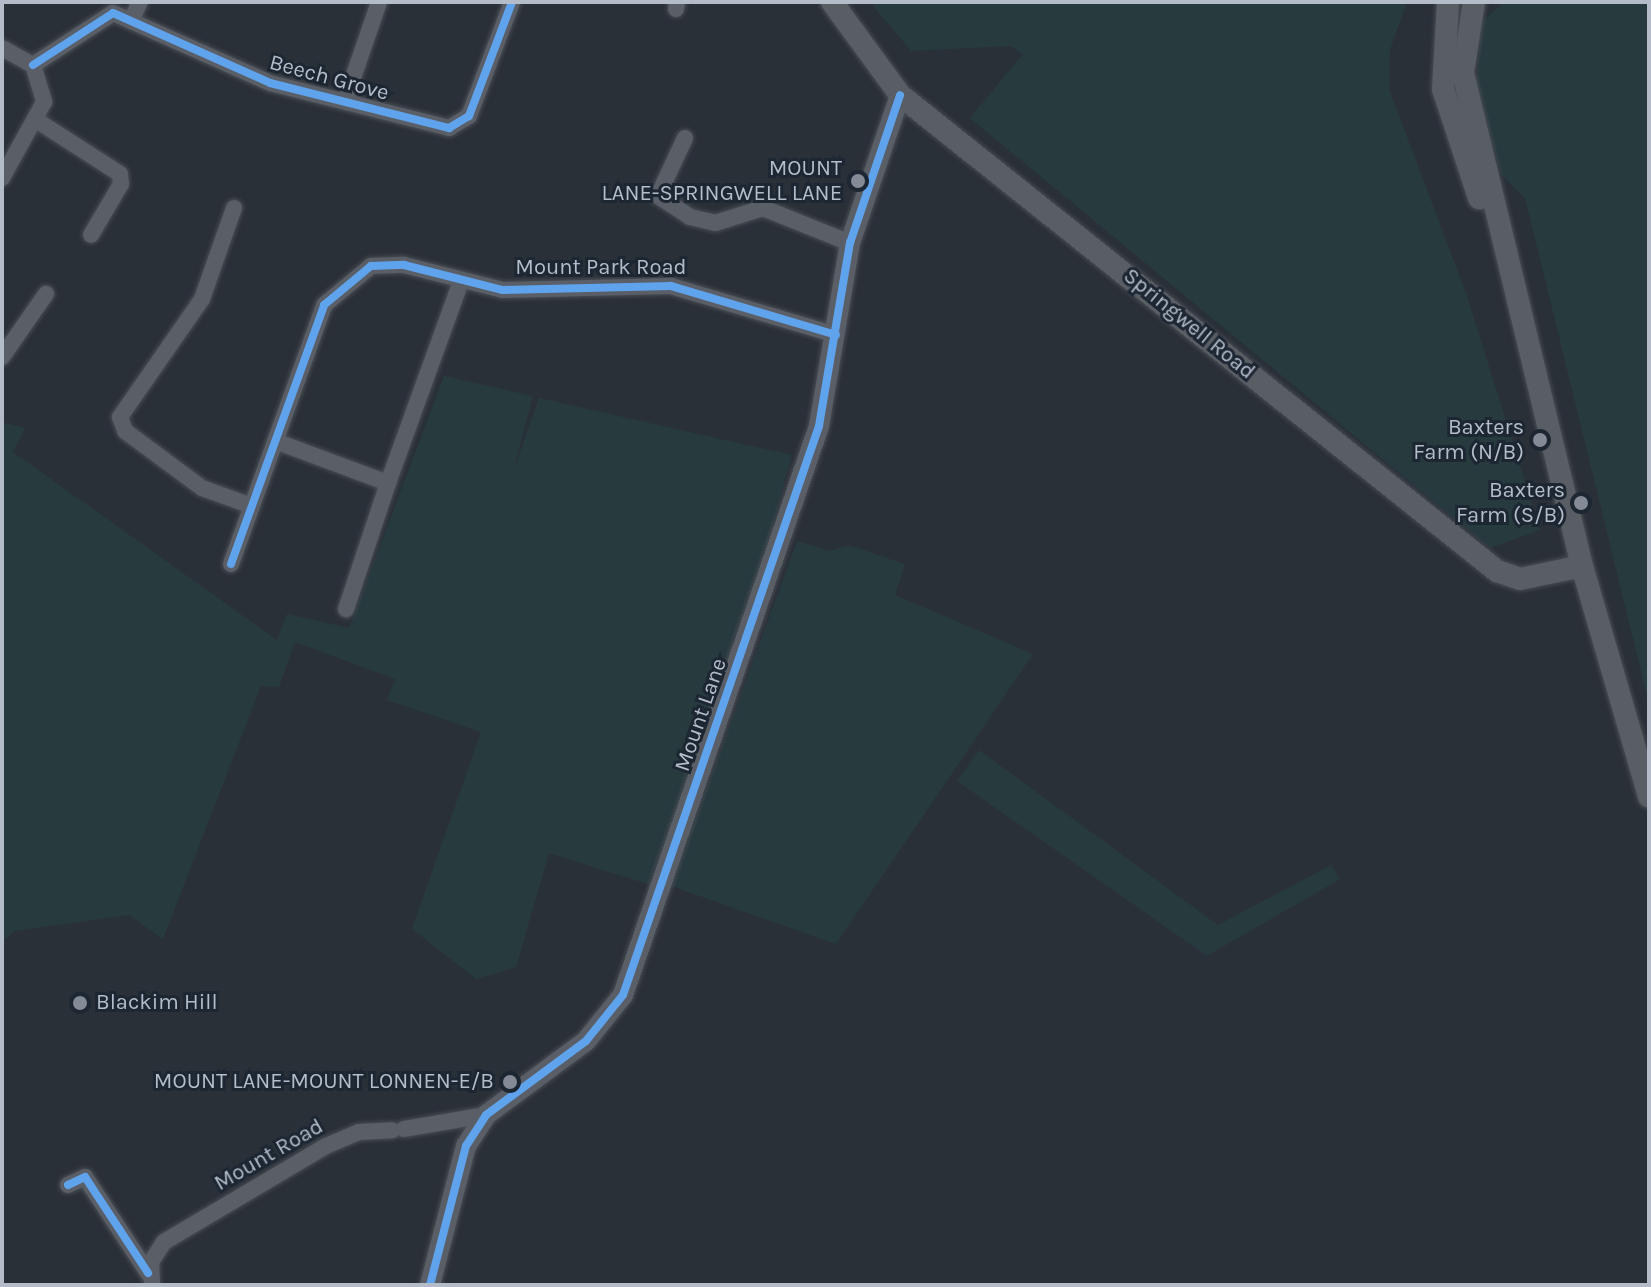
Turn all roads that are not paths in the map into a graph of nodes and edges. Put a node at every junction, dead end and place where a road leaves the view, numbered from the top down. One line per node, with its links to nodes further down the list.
1 (140, 2): 7 (street)
2 (379, 2): 11 (street, Beech Grove)
3 (512, 2): 11 (street, Beech Grove)
4 (832, 2): 10 (main road, Springwell Road)
5 (1448, 2): 19 (main road)
6 (1474, 2): 19 (main road)
7 (131, 21): 9 (street, Beech Grove); 11 (street, Beech Grove)
8 (2, 48): 9 (street)
9 (33, 65): 12 (street)
10 (900, 95): 17 (street, Mount Lane); 27 (main road, Springwell Road)
11 (345, 101)
12 (36, 120): 14 (street); 16 (street)
13 (685, 138): 17 (street)
14 (2, 178)
15 (234, 208): 25 (street)
16 (91, 235)
17 (850, 243): 21 (street, Mount Lane)
18 (461, 281): 21 (street, Mount Park Road); 23 (street, Mount Park Road); 24 (street)
19 (1513, 291): 27 (main road)
20 (46, 294): 22 (street)
21 (836, 335): 30 (street, Mount Lane)
22 (2, 357)
23 (275, 441): 24 (street); 25 (street, Mount Park Road)
24 (388, 483): 28 (street)
25 (252, 506): 26 (street, Mount Park Road)
26 (231, 564)
27 (1582, 566): 29 (main road)
28 (346, 609)
29 (1649, 796)
30 (486, 1115): 32 (street, Mount Road); 33 (street, Mount Lane)
31 (68, 1185): 32 (street, Mount Road)
32 (150, 1279)
33 (430, 1285)

